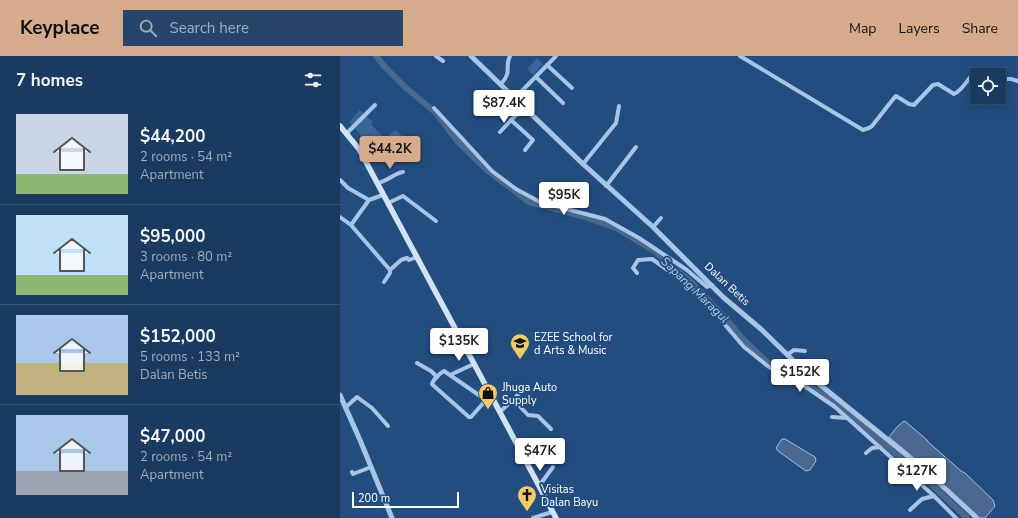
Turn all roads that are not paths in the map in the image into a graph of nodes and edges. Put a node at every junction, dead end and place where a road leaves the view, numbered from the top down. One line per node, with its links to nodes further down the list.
1 (436, 56): 6 (street)
2 (471, 56): 12 (street, Dalan Betis)
3 (510, 56): 12 (street)
4 (556, 56): 7 (street)
5 (740, 56): 9 (street)
6 (443, 61)
7 (547, 65): 8 (street); 13 (street)
8 (536, 77): 14 (street); 15 (street)
9 (970, 77)
10 (1006, 79): 11 (street)
11 (1018, 81)
12 (501, 84): 14 (street, Dalan Betis)
13 (572, 88)
14 (515, 98): 18 (street, Dalan Betis)
15 (563, 103)
16 (375, 105): 23 (street)
17 (619, 106): 26 (street)
18 (524, 107): 20 (street); 26 (street, Dalan Betis)
19 (434, 108): 43 (street)
20 (511, 120): 22 (street); 25 (street)
21 (340, 126): 23 (main road)
22 (500, 132)
23 (346, 134): 29 (main road)
24 (636, 147): 30 (street)
25 (525, 150)
26 (583, 164): 30 (street, Dalan Betis)
27 (403, 172): 29 (street)
28 (340, 180): 32 (street)
29 (378, 183): 31 (main road)
30 (606, 186): 38 (street, Dalan Betis)
31 (384, 195): 32 (street); 33 (main road)
32 (370, 200): 37 (street)
33 (388, 203): 36 (street); 39 (main road)
34 (340, 217): 37 (street)
35 (661, 218): 38 (street)
36 (436, 221)
37 (351, 225): 40 (street)
38 (653, 227): 43 (street, Dalan Betis)
39 (416, 257): 40 (street); 47 (main road)
40 (390, 270): 42 (street)
41 (637, 273): 58 (street)
42 (384, 282)
43 (712, 285): 45 (street, Dalan Betis)
44 (805, 351): 45 (street)
45 (787, 355): 76 (street, Dalan Betis)
46 (417, 363): 49 (street)
47 (474, 364): 48 (street); 54 (main road)
48 (450, 375): 49 (street); 52 (street)
49 (437, 377): 52 (street)
50 (521, 392): 53 (street)
51 (340, 395): 55 (street)
52 (486, 400): 54 (street)
53 (514, 400): 56 (street); 60 (street)
54 (494, 401): 56 (main road)
55 (346, 407): 59 (street); 65 (street)
56 (500, 412): 64 (main road)
57 (832, 417): 58 (street)
58 (847, 418): 61 (street)
59 (388, 426)
60 (552, 428)
61 (880, 447): 63 (street); 69 (street)
62 (542, 449): 64 (street)
63 (866, 453)
64 (524, 458): 68 (main road)
65 (371, 467): 67 (street); 72 (street)
66 (553, 467): 68 (street)
67 (356, 479)
68 (539, 486): 71 (main road)
69 (934, 496): 70 (street); 75 (street)
70 (910, 510)
71 (552, 512): 73 (street); 74 (main road)
72 (392, 518)
73 (533, 518)
74 (556, 518)
75 (956, 518)
76 (977, 518)

